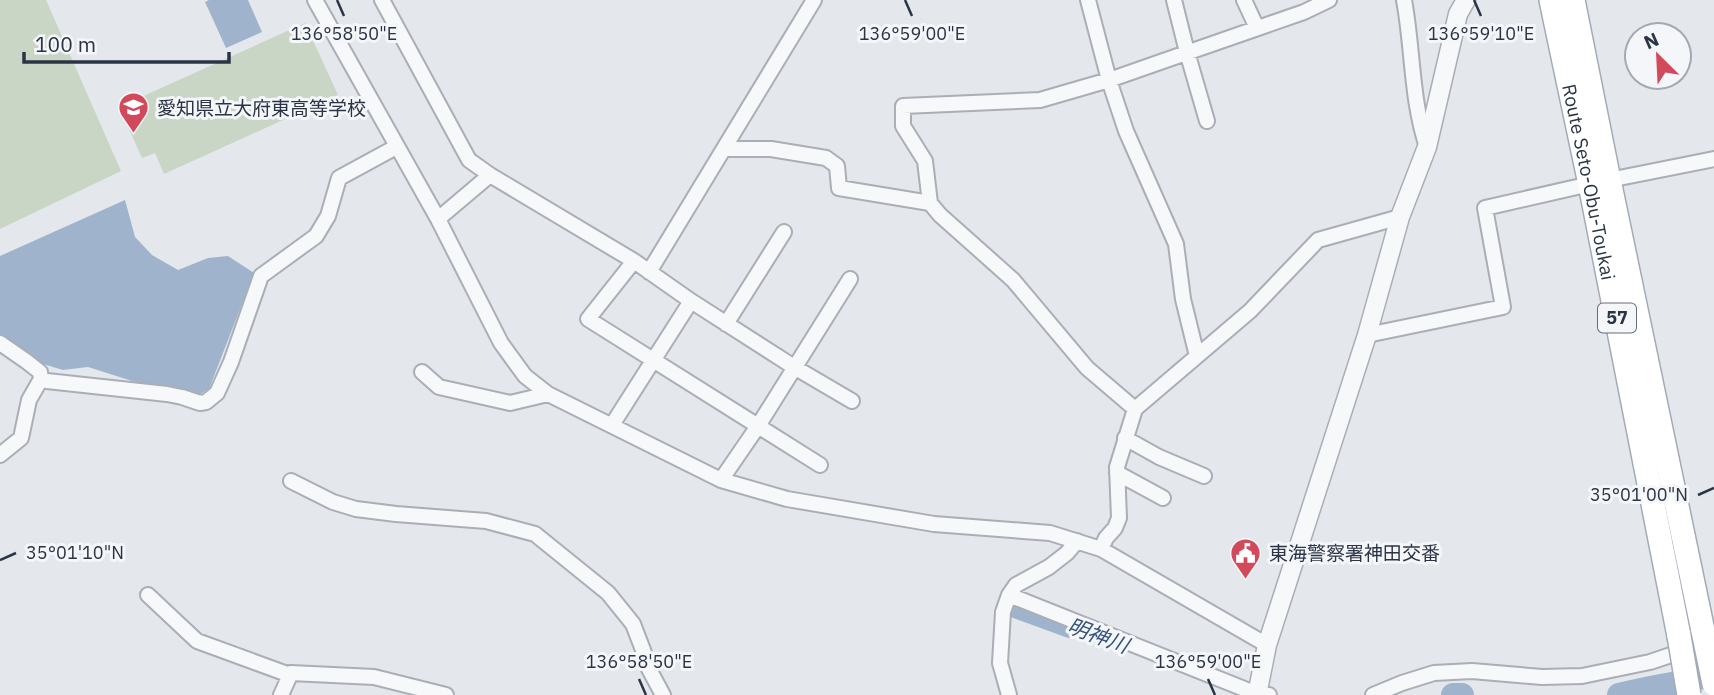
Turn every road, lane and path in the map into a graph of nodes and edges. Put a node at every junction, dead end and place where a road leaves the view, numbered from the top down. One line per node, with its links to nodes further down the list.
1 (315, 0): 17 (street)
2 (401, 0): 12 (street)
3 (814, 0): 19 (street)
4 (1088, 0): 15 (street)
5 (1174, 0): 14 (street)
6 (1244, 0): 13 (street)
7 (1329, 0): 13 (street)
8 (1404, 0): 18 (street)
9 (1466, 0): 18 (street)
10 (1550, 0): 22 (main road, Route Seto-Obu-Toukai / 57)
11 (1573, 0): 22 (main road, Route Seto-Obu-Toukai / 57)
12 (385, 5): 21 (street)
13 (1257, 28): 14 (street)
14 (1187, 52): 15 (street); 16 (street)
15 (1109, 80): 23 (street); 34 (street)
16 (1208, 121)
17 (396, 147): 25 (street); 38 (street)
18 (1427, 147): 24 (street)
19 (724, 149): 23 (street); 28 (street)
20 (1714, 159): 22 (street)
21 (490, 175): 25 (street); 27 (street)
22 (1599, 182): 32 (street); 56 (main road, Route Seto-Obu-Toukai / 57); 66 (main road, Route Seto-Obu-Toukai / 57, bridge)
23 (930, 203): 41 (street)
24 (1400, 217): 32 (street); 34 (street)
25 (438, 219): 39 (street)
26 (784, 232): 31 (street)
27 (634, 261): 28 (street); 35 (street)
28 (649, 272): 30 (street)
29 (850, 279): 36 (street)
30 (691, 301): 31 (street); 35 (street)
31 (726, 324): 36 (street)
32 (1367, 335): 57 (street)
33 (0, 344): 38 (street)
34 (1197, 356): 41 (street)
35 (652, 359): 42 (street); 43 (street)
36 (794, 367): 40 (street); 43 (street)
37 (422, 372): 39 (street)
38 (41, 379): 45 (street)
39 (548, 394): 42 (street)
40 (852, 401)
41 (1135, 409): 44 (street)
42 (612, 425): 49 (street)
43 (758, 426): 46 (street); 49 (street)
44 (1125, 438): 47 (street); 48 (street)
45 (0, 455)
46 (820, 465)
47 (1117, 473): 51 (street); 53 (street)
48 (1204, 476)
49 (722, 480): 52 (street)
50 (290, 481): 62 (street)
51 (1163, 498)
52 (1077, 541): 53 (street); 55 (street)
53 (1101, 549): 57 (street)
54 (149, 595): 58 (street)
55 (1009, 595): 63 (street); 64 (street)
56 (1709, 636): 59 (main road, Route Seto-Obu-Toukai / 57, bridge); 65 (street)
57 (1267, 645): 64 (street)
58 (290, 675): 60 (street); 61 (street)
59 (1714, 684)
60 (281, 695)
61 (446, 695)
62 (663, 695)
63 (1009, 695)
64 (1261, 695)
65 (1373, 695)
66 (1689, 695)

